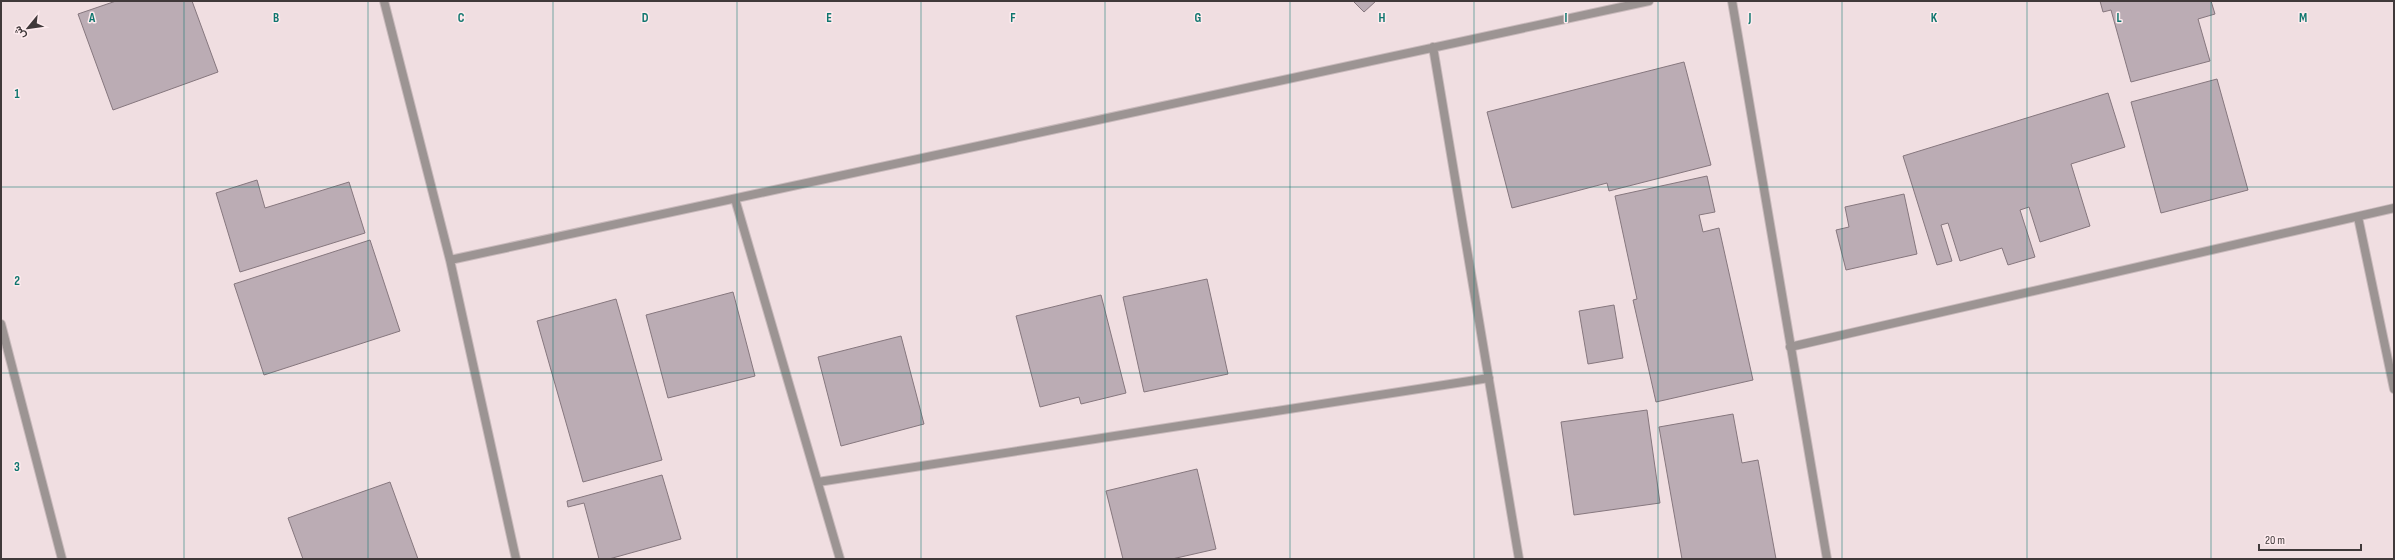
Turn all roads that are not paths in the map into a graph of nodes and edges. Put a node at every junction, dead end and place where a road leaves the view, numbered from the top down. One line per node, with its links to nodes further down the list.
1 (384, 1): 8 (street)
2 (1648, 1): 4 (street)
3 (1732, 1): 10 (street)
4 (1434, 47): 5 (street); 11 (street)
5 (735, 198): 8 (street); 13 (street)
6 (2394, 208): 7 (street)
7 (2358, 217): 10 (street); 12 (street)
8 (450, 260): 15 (street)
9 (1, 324): 14 (street)
10 (1790, 347): 18 (street)
11 (1489, 378): 13 (street); 17 (street)
12 (2394, 389)
13 (818, 482): 16 (street)
14 (62, 559)
15 (516, 559)
16 (840, 559)
17 (1519, 559)
18 (1827, 559)

